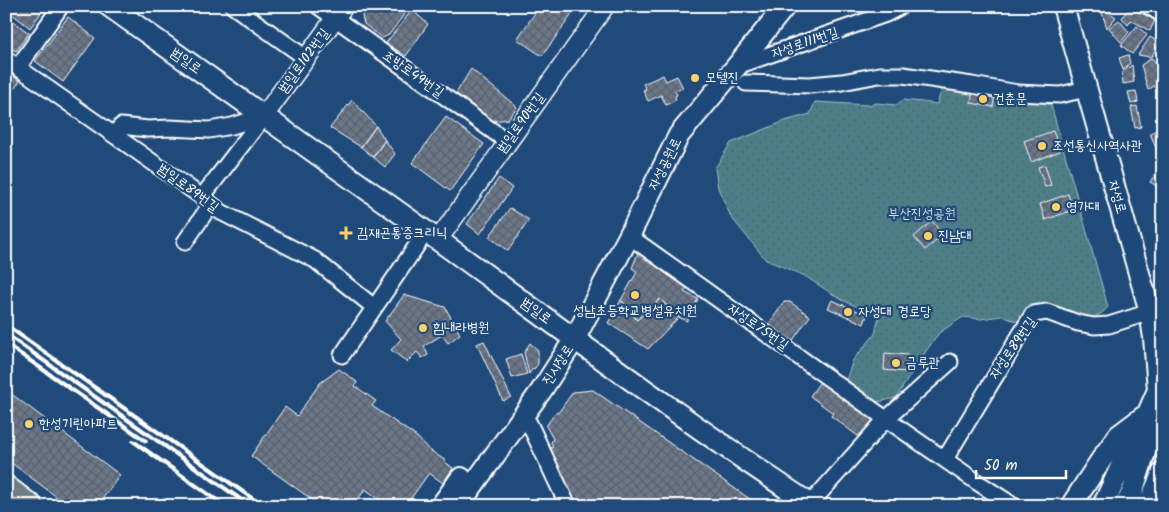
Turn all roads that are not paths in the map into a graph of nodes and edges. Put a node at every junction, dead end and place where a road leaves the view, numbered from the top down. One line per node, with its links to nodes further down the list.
1 (61, 6): 13 (street)
2 (109, 6): 16 (main road, 범일로)
3 (234, 6): 12 (street)
4 (318, 6): 10 (street, 조방로49번길)
5 (605, 6): 18 (street, 범일로90번길)
6 (785, 6): 14 (main road, 자성공원로)
7 (900, 6): 14 (street, 자성로111번길)
8 (1063, 6): 15 (main road, 자성로)
9 (1149, 6): 11 (street)
10 (339, 12): 12 (street, 범일로102번길); 18 (street, 조방로49번길)
11 (1163, 15)
12 (306, 58): 16 (street, 범일로102번길)
13 (12, 63): 17 (street, 범일로89번길)
14 (741, 74): 15 (street); 21 (main road, 자성공원로)
15 (1086, 89): 24 (main road, 자성로)
16 (264, 116): 17 (street); 19 (street); 20 (main road, 범일로)
17 (114, 135): 19 (street, 범일로89번길)
18 (508, 142): 20 (street, 범일로90번길)
19 (207, 201): 22 (street); 23 (street, 범일로89번길)
20 (432, 236): 23 (street); 25 (main road, 범일로)
21 (629, 236): 25 (main road, 자성공원로); 30 (street, 자성로75번길)
22 (185, 242)
23 (374, 307): 26 (street)
24 (1156, 309): 29 (main road, 자성로); 32 (street, 자성로89번길)
25 (574, 340): 28 (main road, 진시장로); 36 (main road, 범일로)
26 (342, 355)
27 (950, 362): 30 (street)
28 (541, 391): 31 (main road); 38 (main road); 39 (main road)
29 (1157, 404): 35 (main road); 43 (main road); 44 (main road, 자성로)
30 (886, 419): 32 (street, 자성로75번길); 36 (street, 범일로)
31 (529, 423): 40 (main road); 41 (street)
32 (945, 459): 42 (street, 자성로75번길)
33 (1163, 472): 45 (main road)
34 (6, 487): 37 (main road)
35 (1103, 501)
36 (803, 503)
37 (31, 506)
38 (441, 506)
39 (458, 506)
40 (473, 506)
41 (568, 506)
42 (1014, 506)
43 (1071, 506)
44 (1125, 506)
45 (1148, 506)

